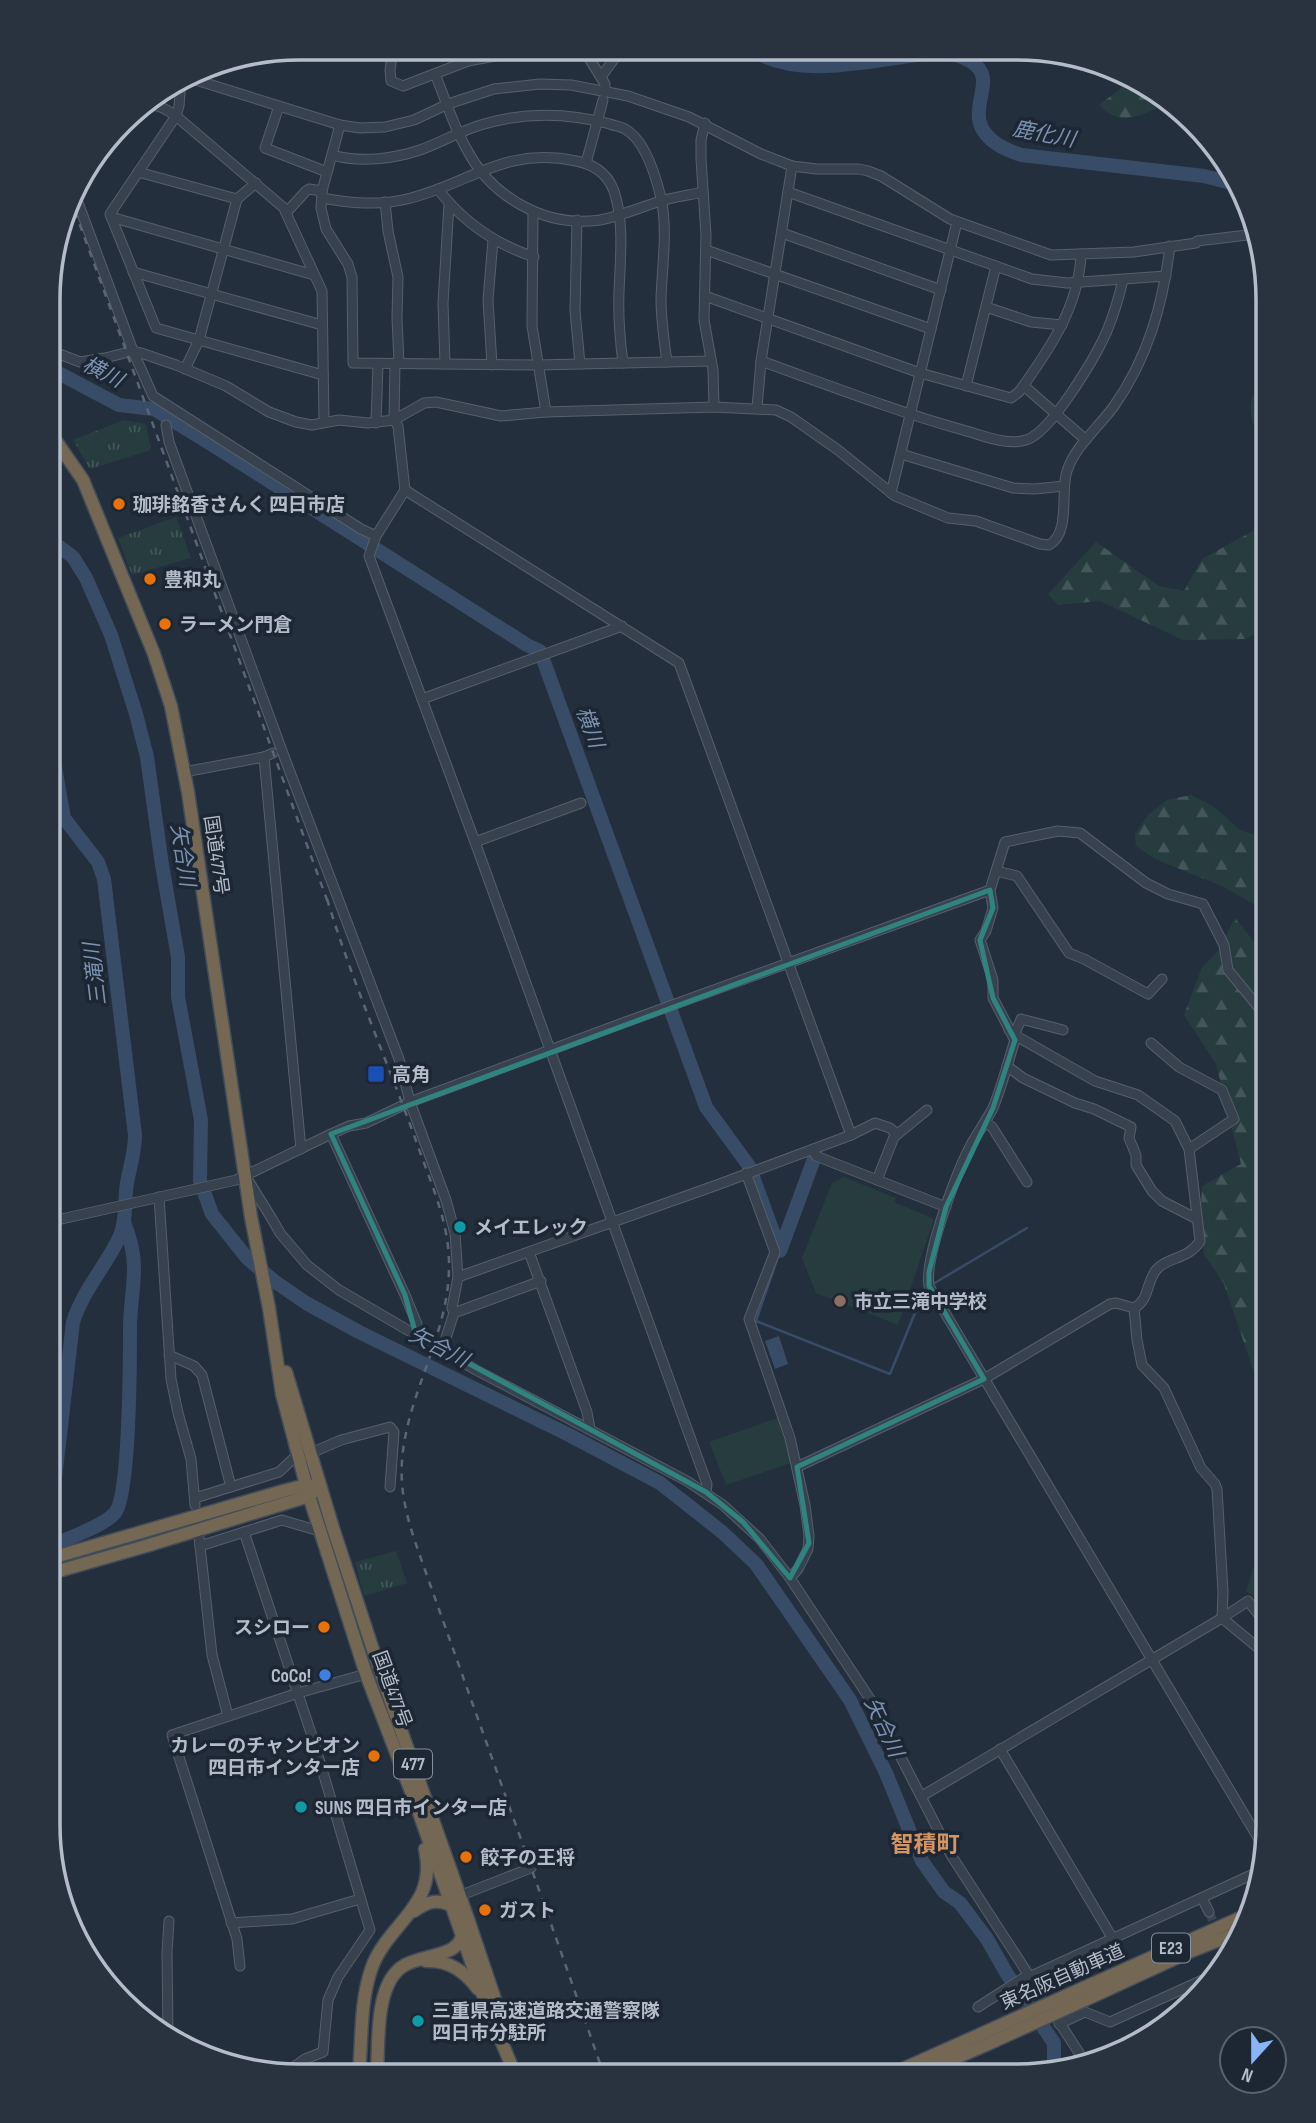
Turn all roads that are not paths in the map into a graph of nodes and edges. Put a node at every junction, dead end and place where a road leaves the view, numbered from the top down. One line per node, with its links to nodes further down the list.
1 (391, 60): 6 (street)
2 (474, 60): 5 (street)
3 (589, 60): 7 (street)
4 (613, 60): 7 (street)
5 (468, 61): 6 (street)
6 (435, 74): 11 (street)
7 (601, 77): 10 (street)
8 (204, 79): 13 (street)
9 (180, 91): 14 (street)
10 (604, 96): 11 (street); 15 (street); 16 (street)
11 (447, 104): 17 (street); 18 (street)
12 (159, 105): 14 (street)
13 (279, 106): 17 (street); 24 (street)
14 (176, 116): 23 (street); 25 (street)
15 (598, 121): 18 (street); 20 (street); 31 (street)
16 (705, 123): 21 (street); 27 (street)
17 (340, 125): 19 (street)
18 (459, 133): 19 (street); 22 (street)
19 (332, 155): 24 (street)
20 (586, 163): 22 (street); 37 (street)
21 (792, 166): 28 (street); 40 (street)
22 (481, 170): 26 (street); 36 (street)
23 (138, 172): 30 (street); 38 (street)
24 (327, 172): 29 (street)
25 (256, 183): 30 (street); 35 (street)
26 (438, 189): 32 (street); 33 (street)
27 (704, 192): 31 (street); 46 (street)
28 (788, 192): 41 (street); 47 (street)
29 (322, 194): 32 (street); 35 (street); 73 (street)
30 (237, 199): 45 (street)
31 (661, 201): 37 (street); 70 (street)
32 (385, 202): 71 (street)
33 (449, 204): 43 (street); 74 (street)
34 (79, 205): 66 (street)
35 (286, 212): 53 (street)
36 (533, 212): 39 (street); 49 (street)
37 (620, 215): 39 (street); 72 (street)
38 (111, 217): 45 (street); 51 (street)
39 (577, 220): 75 (street)
40 (957, 222): 47 (street); 48 (street)
41 (782, 233): 52 (street); 57 (street)
42 (1247, 235): 44 (street)
43 (493, 240): 49 (street); 76 (street)
44 (1170, 246): 48 (street); 54 (street)
45 (224, 249): 53 (street); 58 (street)
46 (706, 250): 52 (street); 59 (street)
47 (951, 250): 50 (street); 57 (street)
48 (1081, 254): 56 (street)
49 (534, 257): 77 (street)
50 (996, 266): 56 (street); 60 (street)
51 (133, 272): 58 (street); 65 (street)
52 (775, 274): 61 (street); 64 (street)
53 (314, 275): 62 (street)
54 (1166, 276): 55 (street); 92 (street)
55 (1122, 280): 56 (street); 86 (street)
56 (1078, 283): 63 (street)
57 (940, 290): 64 (street)
58 (212, 294): 62 (street); 65 (street)
59 (705, 296): 61 (street); 68 (street)
60 (986, 307): 63 (street); 81 (street)
61 (768, 319): 69 (street); 79 (street)
62 (322, 325): 80 (street)
63 (1062, 326): 82 (street)
64 (931, 329): 79 (street)
65 (199, 340): 78 (street); 80 (street)
66 (134, 351): 67 (street); 78 (street); 98 (street)
67 (60, 354)
68 (711, 361): 70 (street); 83 (street)
69 (761, 361): 84 (street); 87 (street)
70 (667, 362): 72 (street)
71 (397, 363): 73 (street); 74 (street); 88 (street)
72 (623, 363): 75 (street)
73 (378, 364): 90 (street)
74 (445, 364): 76 (street)
75 (580, 364): 77 (street)
76 (492, 365): 77 (street)
77 (537, 365): 85 (street)
78 (185, 369): 89 (street)
79 (920, 373): 81 (street); 87 (street)
80 (323, 375): 89 (street)
81 (966, 386): 82 (street)
82 (1024, 386): 86 (street)
83 (714, 407): 84 (street); 85 (street)
84 (757, 408): 97 (street)
85 (545, 412): 88 (street)
86 (1056, 413): 87 (street); 92 (street)
87 (911, 415): 94 (street)
88 (394, 420): 90 (street); 96 (street)
89 (324, 422): 90 (street)
90 (376, 423)
91 (166, 425): 114 (street)
92 (1086, 440): 95 (street)
93 (60, 447): 101 (highway, 国道477号 / 477)
94 (901, 454): 95 (street); 97 (street)
95 (1064, 486): 97 (street)
96 (405, 489): 98 (street); 99 (street)
97 (891, 493)
98 (375, 536): 100 (street)
99 (622, 626): 100 (street); 106 (street)
100 (422, 699): 103 (street)
101 (184, 772): 120 (street); 124 (highway, 国道477号 / 477)
102 (581, 803): 103 (street)
103 (475, 842): 112 (street)
104 (996, 871): 105 (street); 107 (street); 108 (street)
105 (990, 890): 106 (street); 110 (street)
106 (788, 964): 112 (street); 119 (street)
107 (1162, 979)
108 (1256, 1005)
109 (1063, 1030): 110 (street)
110 (1011, 1034): 113 (street); 122 (street)
111 (1151, 1043): 122 (street)
112 (550, 1049): 114 (street); 131 (street)
113 (1007, 1066): 116 (street); 130 (street)
114 (410, 1102): 117 (street); 133 (street)
115 (927, 1110): 118 (street)
116 (985, 1122): 126 (street); 128 (street)
117 (331, 1134): 120 (street); 138 (street)
118 (898, 1134): 119 (street); 125 (street)
119 (851, 1135): 121 (street)
120 (301, 1149): 124 (street)
121 (813, 1149): 123 (street); 125 (street)
122 (1189, 1149): 130 (street)
123 (749, 1172): 131 (street); 145 (street)
124 (240, 1178): 127 (street); 135 (highway, 国道477号 / 477); 138 (street)
125 (877, 1180): 128 (street)
126 (1027, 1182)
127 (158, 1197): 129 (street); 140 (street)
128 (946, 1208): 141 (street)
129 (60, 1217)
130 (1197, 1219): 136 (street)
131 (612, 1222): 132 (street); 150 (street)
132 (529, 1252): 133 (street); 134 (street)
133 (458, 1277): 137 (street)
134 (541, 1281): 137 (street); 142 (street)
135 (269, 1308): 143 (highway, 国道477号 / 477); 144 (highway, 国道477号 / 477)
136 (1134, 1308): 141 (street); 157 (street)
137 (454, 1313): 139 (street)
138 (416, 1335): 139 (street)
139 (442, 1350): 142 (street)
140 (169, 1354): 147 (street); 147 (street)
141 (984, 1379): 145 (street); 159 (street)
142 (590, 1429): 150 (street)
143 (297, 1450): 147 (street); 149 (highway, 国道477号 / 477)
144 (311, 1453): 146 (highway, 国道477号 / 477); 148 (street)
145 (797, 1467): 155 (street)
146 (320, 1486): 149 (highway); 171 (highway, 国道477号 / 477)
147 (231, 1487)
148 (390, 1487)
149 (307, 1491): 151 (highway, 国道477号 / 477); 153 (highway); 154 (highway)
150 (706, 1492): 155 (street)
151 (320, 1531): 152 (street); 160 (highway, 国道477号 / 477)
152 (244, 1532): 161 (street); 162 (street)
153 (60, 1556)
154 (60, 1571)
155 (790, 1578): 164 (street)
156 (1256, 1611): 157 (street)
157 (1222, 1618): 158 (street); 159 (street)
158 (1256, 1646)
159 (1152, 1659): 163 (street); 166 (street)
160 (366, 1674): 161 (street); 165 (highway, 国道477号 / 477)
161 (298, 1693): 162 (street); 170 (street)
162 (228, 1716): 177 (street)
163 (999, 1749): 164 (street); 180 (street)
164 (922, 1796): 183 (street)
165 (417, 1807): 171 (highway, 国道477号 / 477); 173 (highway)
166 (1256, 1834)
167 (531, 1868): 171 (street)
168 (1251, 1875): 169 (street)
169 (1202, 1898): 172 (street); 180 (street)
170 (360, 1899): 177 (street); 192 (street)
171 (453, 1900): 173 (highway); 174 (highway); 179 (highway, 国道477号 / 477)
172 (1209, 1912)
173 (410, 1913): 193 (highway)
174 (468, 1919): 179 (highway); 196 (highway, 国道477号 / 477)
175 (1236, 1920): 185 (highway, 東名阪自動車道 / E23)
176 (169, 1921): 188 (street)
177 (230, 1923): 181 (street)
178 (1228, 1936): 185 (highway, 東名阪自動車道 / E23)
179 (462, 1938): 182 (highway); 186 (highway, 国道477号 / 477)
180 (1113, 1939): 183 (street)
181 (240, 1966)
182 (399, 1969): 186 (highway); 194 (highway)
183 (1026, 1976): 187 (street); 189 (street)
184 (1195, 1984): 189 (street)
185 (1095, 1989): 190 (highway, 東名阪自動車道 / E23, bridge)
186 (486, 2004): 195 (highway, 国道477号 / 477)
187 (978, 2007)
188 (168, 2024)
189 (1059, 2024): 191 (street)
190 (985, 2039): 197 (highway, 東名阪自動車道 / E23); 198 (highway, 東名阪自動車道 / E23)
191 (1079, 2055)
192 (300, 2064)
193 (360, 2064)
194 (378, 2064)
195 (512, 2064)
196 (513, 2064)
197 (919, 2064)
198 (938, 2064)

